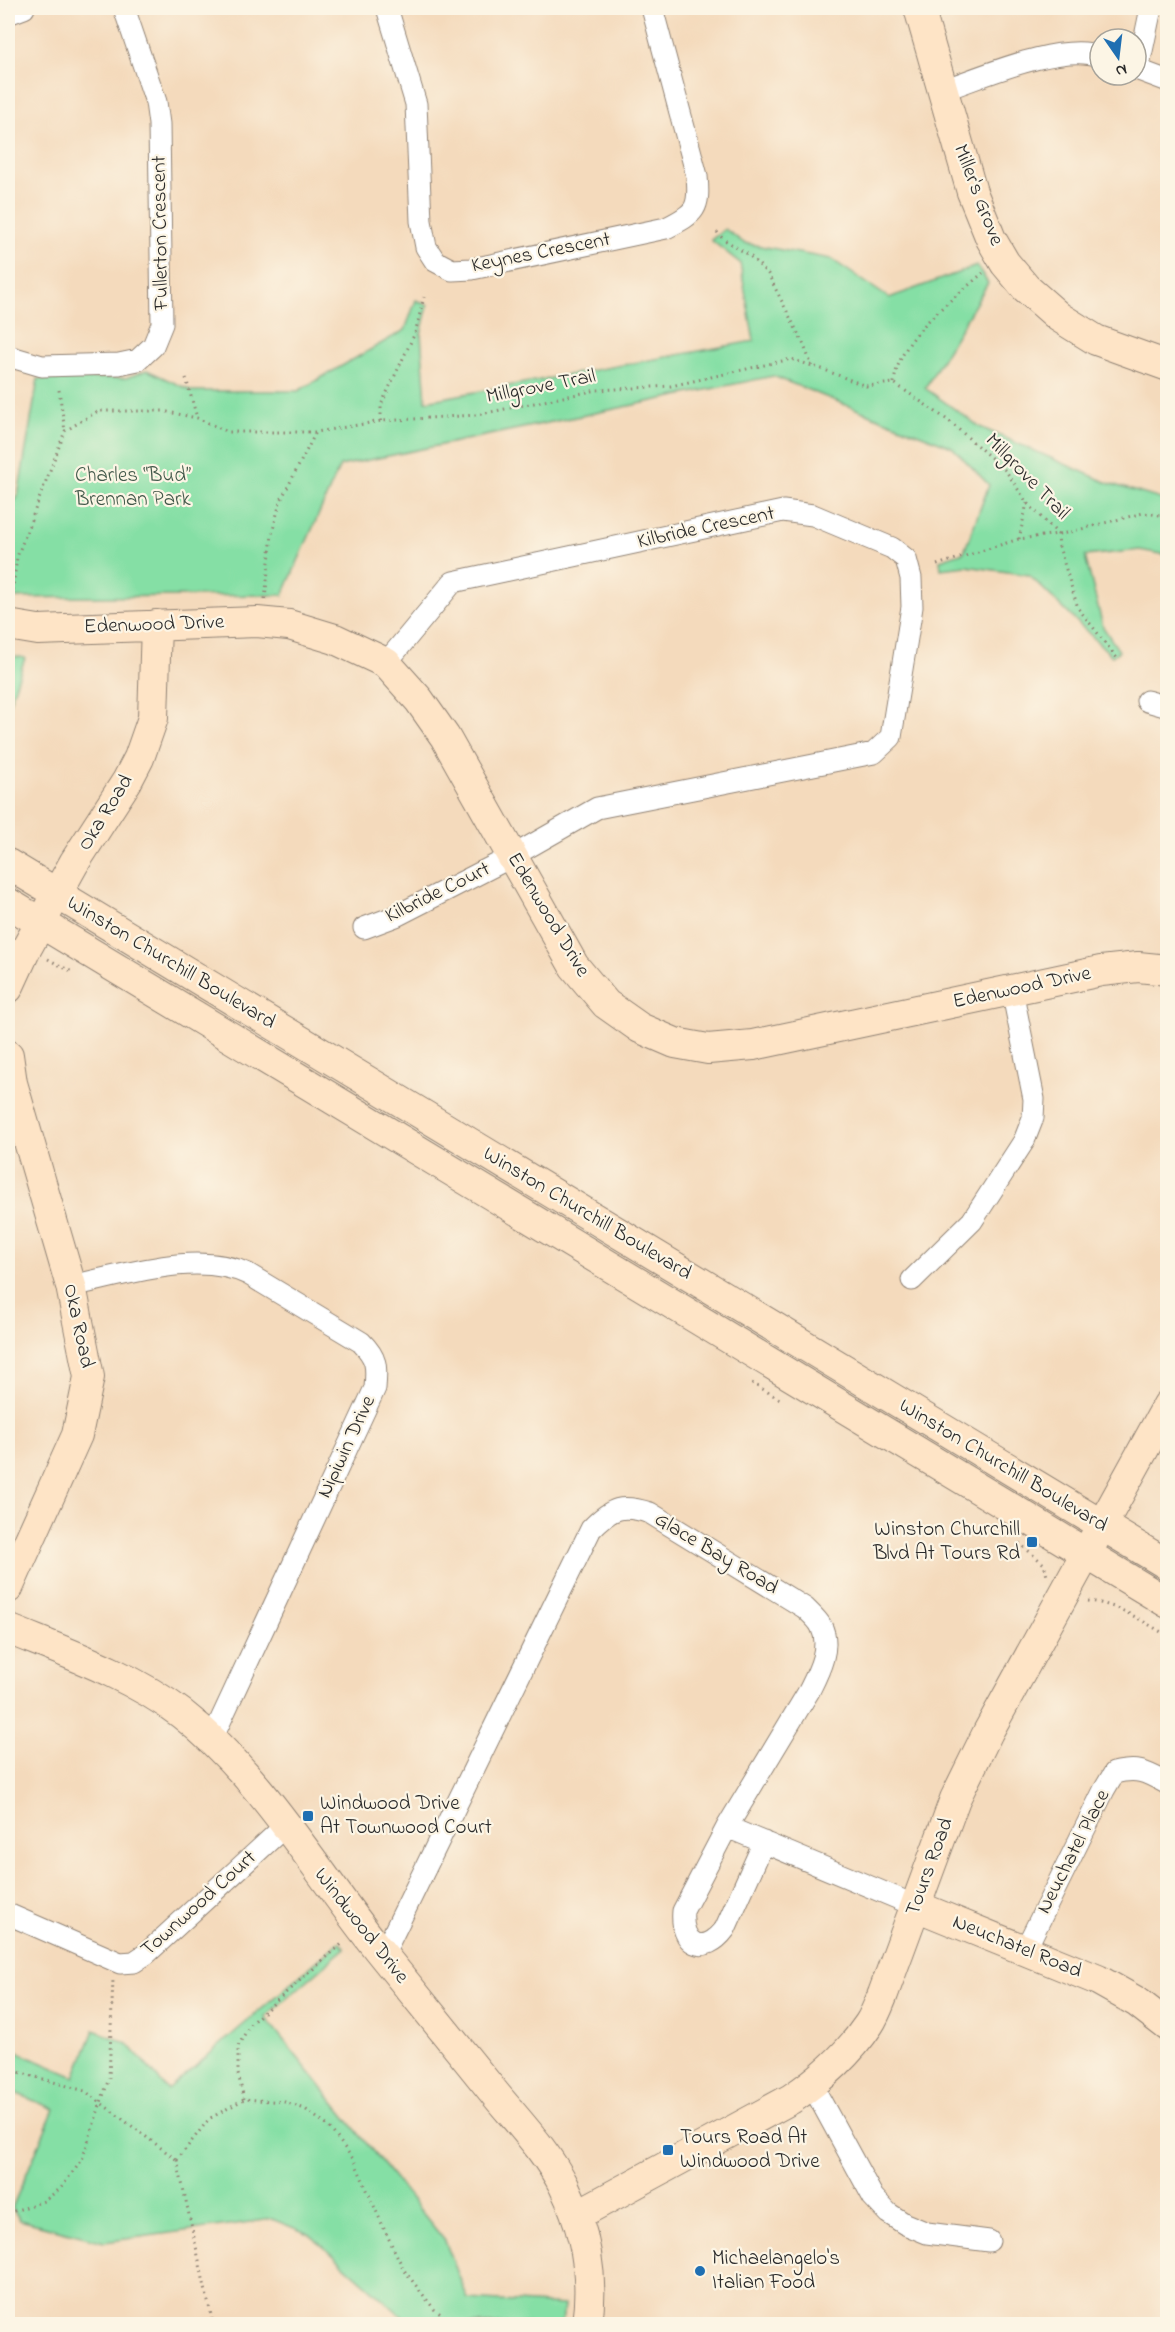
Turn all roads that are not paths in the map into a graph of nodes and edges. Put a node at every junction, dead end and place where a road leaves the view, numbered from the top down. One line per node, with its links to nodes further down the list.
1 (24, 8): 7 (street)
2 (124, 8): 13 (street, Fullerton Crescent)
3 (387, 8): 4 (street, Keynes Crescent)
4 (652, 8)
5 (919, 8): 12 (street, Miller's Grove)
6 (1151, 8): 8 (street)
7 (8, 14)
8 (1147, 27)
9 (1088, 55): 12 (street)
10 (1148, 73): 11 (street)
11 (1167, 81)
12 (943, 90): 14 (street, Miller's Grove)
13 (8, 356)
14 (1167, 366)
15 (156, 624): 16 (street, Edenwood Drive); 17 (street, Edenwood Drive); 20 (street, Oka Road)
16 (8, 625)
17 (386, 663): 18 (street, Edenwood Drive); 18 (street, Kilbride Crescent)
18 (512, 856): 23 (street, Kilbride Court); 26 (street, Edenwood Drive)
19 (8, 864): 20 (street, Winston Churchill Boulevard)
20 (57, 894): 22 (street, Oka Road); 31 (street, Winston Churchill Boulevard)
21 (8, 903): 22 (street, Winston Churchill Boulevard)
22 (41, 923): 25 (street, Oka Road); 32 (street, Winston Churchill Boulevard)
23 (364, 928)
24 (1167, 970): 26 (street, Edenwood Drive)
25 (8, 988)
26 (1012, 990): 28 (street)
27 (8, 1055): 29 (street, Oka Road)
28 (912, 1280)
29 (71, 1286): 34 (street, Oka Road); 37 (street, Nipiwin Drive)
30 (1167, 1405): 31 (street, Tours Road)
31 (1101, 1524): 32 (street, Tours Road); 33 (street, Winston Churchill Boulevard)
32 (1085, 1553): 35 (street, Winston Churchill Boulevard); 42 (street, Tours Road)
33 (1167, 1565)
34 (8, 1588)
35 (1167, 1603)
36 (8, 1629): 37 (street, Windwood Drive)
37 (212, 1739): 39 (street, Windwood Drive)
38 (1167, 1784): 44 (street, Neuchatel Place)
39 (285, 1826): 43 (street, Townwood Court); 45 (street, Windwood Drive)
40 (727, 1827): 41 (street, Neuchatel Road); 41 (street, Glace Bay Road); 45 (street, Glace Bay Road)
41 (764, 1842): 42 (street, Neuchatel Road)
42 (916, 1905): 44 (street, Neuchatel Road); 47 (street, Tours Road)
43 (8, 1914)
44 (1025, 1950): 46 (street, Neuchatel Road)
45 (383, 1955): 48 (street, Windwood Drive)
46 (1167, 2026)
47 (812, 2085): 48 (street, Tours Road); 49 (street)
48 (577, 2215): 50 (street, Windwood Drive)
49 (990, 2241)
50 (587, 2325)

